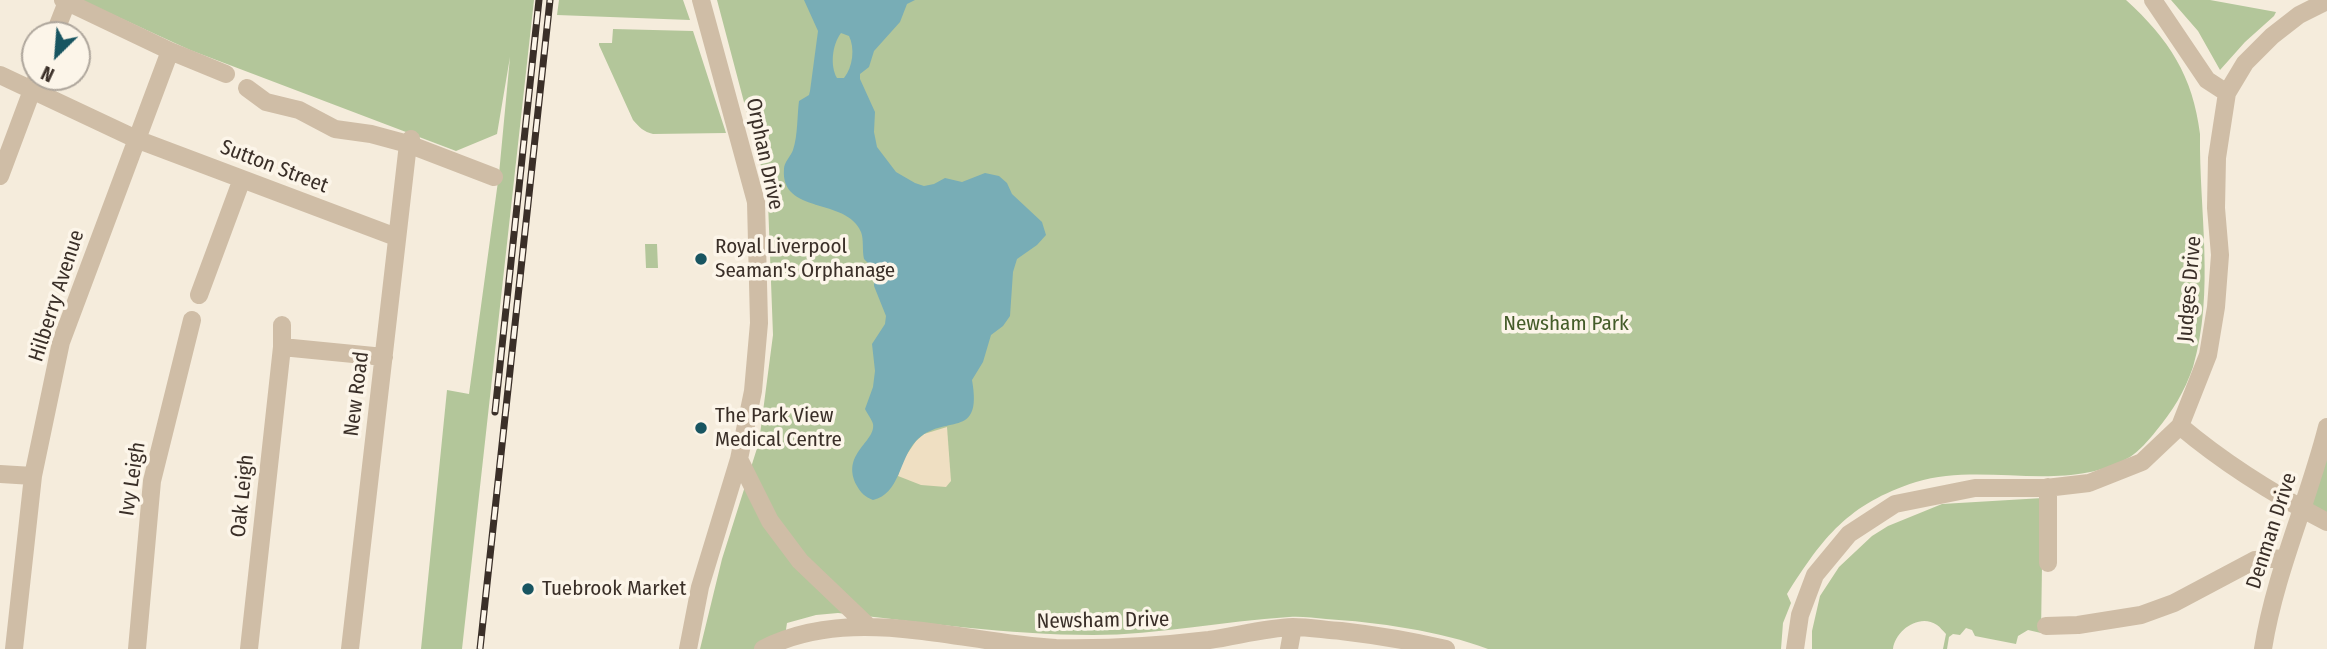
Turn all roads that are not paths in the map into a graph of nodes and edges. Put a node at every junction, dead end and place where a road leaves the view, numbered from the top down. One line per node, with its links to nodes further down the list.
1 (701, 0): 27 (street, Orphan Drive)
2 (2153, 0): 13 (street)
3 (65, 1): 5 (street); 6 (street)
4 (2327, 1): 13 (street, Judges Drive)
5 (59, 21)
6 (170, 51): 7 (street); 14 (street, Hilberry Avenue)
7 (226, 74)
8 (0, 75): 9 (street)
9 (21, 81)
10 (247, 88): 15 (street)
11 (31, 91): 16 (street)
12 (47, 91): 14 (street, Sutton Street)
13 (2227, 93): 25 (street, Judges Drive)
14 (136, 139): 18 (street, Sutton Street); 29 (street, Hilberry Avenue)
15 (409, 141): 17 (street); 19 (street, New Road)
16 (0, 176)
17 (494, 177)
18 (242, 179): 19 (street, Sutton Street); 20 (street)
19 (396, 237): 24 (street, New Road)
20 (199, 295)
21 (192, 320): 39 (street, Ivy Leigh)
22 (282, 325): 23 (street, Oak Leigh)
23 (282, 347): 24 (street); 40 (street, Oak Leigh)
24 (384, 357): 41 (street, New Road)
25 (2180, 426): 30 (street, Judges Drive); 31 (street)
26 (2327, 427): 31 (street, Denman Drive)
27 (739, 459): 36 (street); 42 (street, Orphan Drive)
28 (0, 474): 29 (street)
29 (33, 476): 38 (street, Hilberry Avenue)
30 (2048, 487): 34 (street); 46 (street, Judges Drive)
31 (2302, 509): 32 (street); 33 (street, Denman Drive)
32 (2327, 522)
33 (2285, 558): 35 (street); 47 (street, Denman Drive)
34 (2048, 563)
35 (2046, 626)
36 (869, 627): 37 (street, Newsham Drive); 43 (street, Newsham Drive)
37 (1293, 627): 44 (street); 45 (street, Newsham Drive)
38 (14, 649)
39 (137, 649)
40 (249, 649)
41 (350, 649)
42 (688, 649)
43 (763, 649)
44 (1289, 649)
45 (1446, 649)
46 (1795, 649)
47 (2263, 649)

